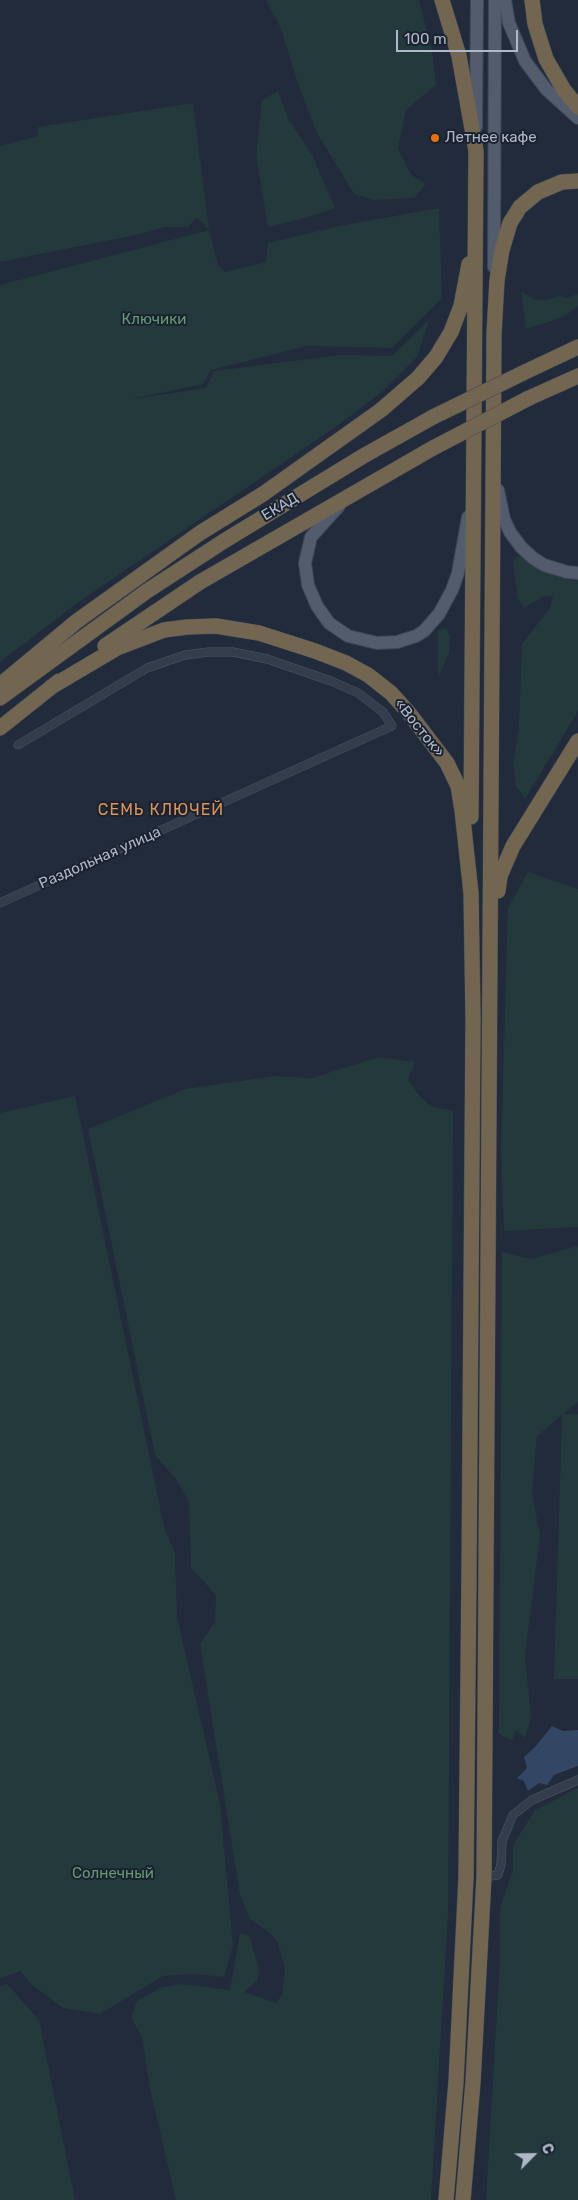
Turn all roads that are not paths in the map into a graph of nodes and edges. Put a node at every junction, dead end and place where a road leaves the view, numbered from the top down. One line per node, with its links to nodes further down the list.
1 (442, 0): 8 (highway)
2 (477, 0): 8 (main road)
3 (495, 0): 11 (main road)
4 (505, 0): 7 (main road)
5 (532, 0): 6 (highway)
6 (578, 107)
7 (578, 118)
8 (476, 151): 10 (highway)
9 (578, 180): 11 (highway)
10 (476, 228): 17 (highway); 20 (highway)
11 (494, 334): 16 (highway)
12 (577, 347): 22 (highway, ЕКАД, bridge)
13 (578, 376): 15 (highway)
14 (578, 382): 15 (main road)
15 (545, 390): 18 (highway, ЕКАД, bridge)
16 (495, 448): 19 (main road); 28 (highway)
17 (472, 460): 18 (main road); 26 (highway)
18 (354, 493): 21 (highway, ЕКАД)
19 (578, 573)
20 (0, 685)
21 (52, 687): 23 (highway, ЕКАД); 26 (highway, «Восток»)
22 (0, 698)
23 (0, 728)
24 (578, 741): 28 (highway)
25 (18, 745): 27 (street, Раздольная улица)
26 (471, 893): 31 (highway, «Восток»)
27 (0, 903)
28 (492, 927): 30 (highway)
29 (578, 1780): 30 (street)
30 (484, 1877): 32 (highway)
31 (446, 2200)
32 (463, 2200)

